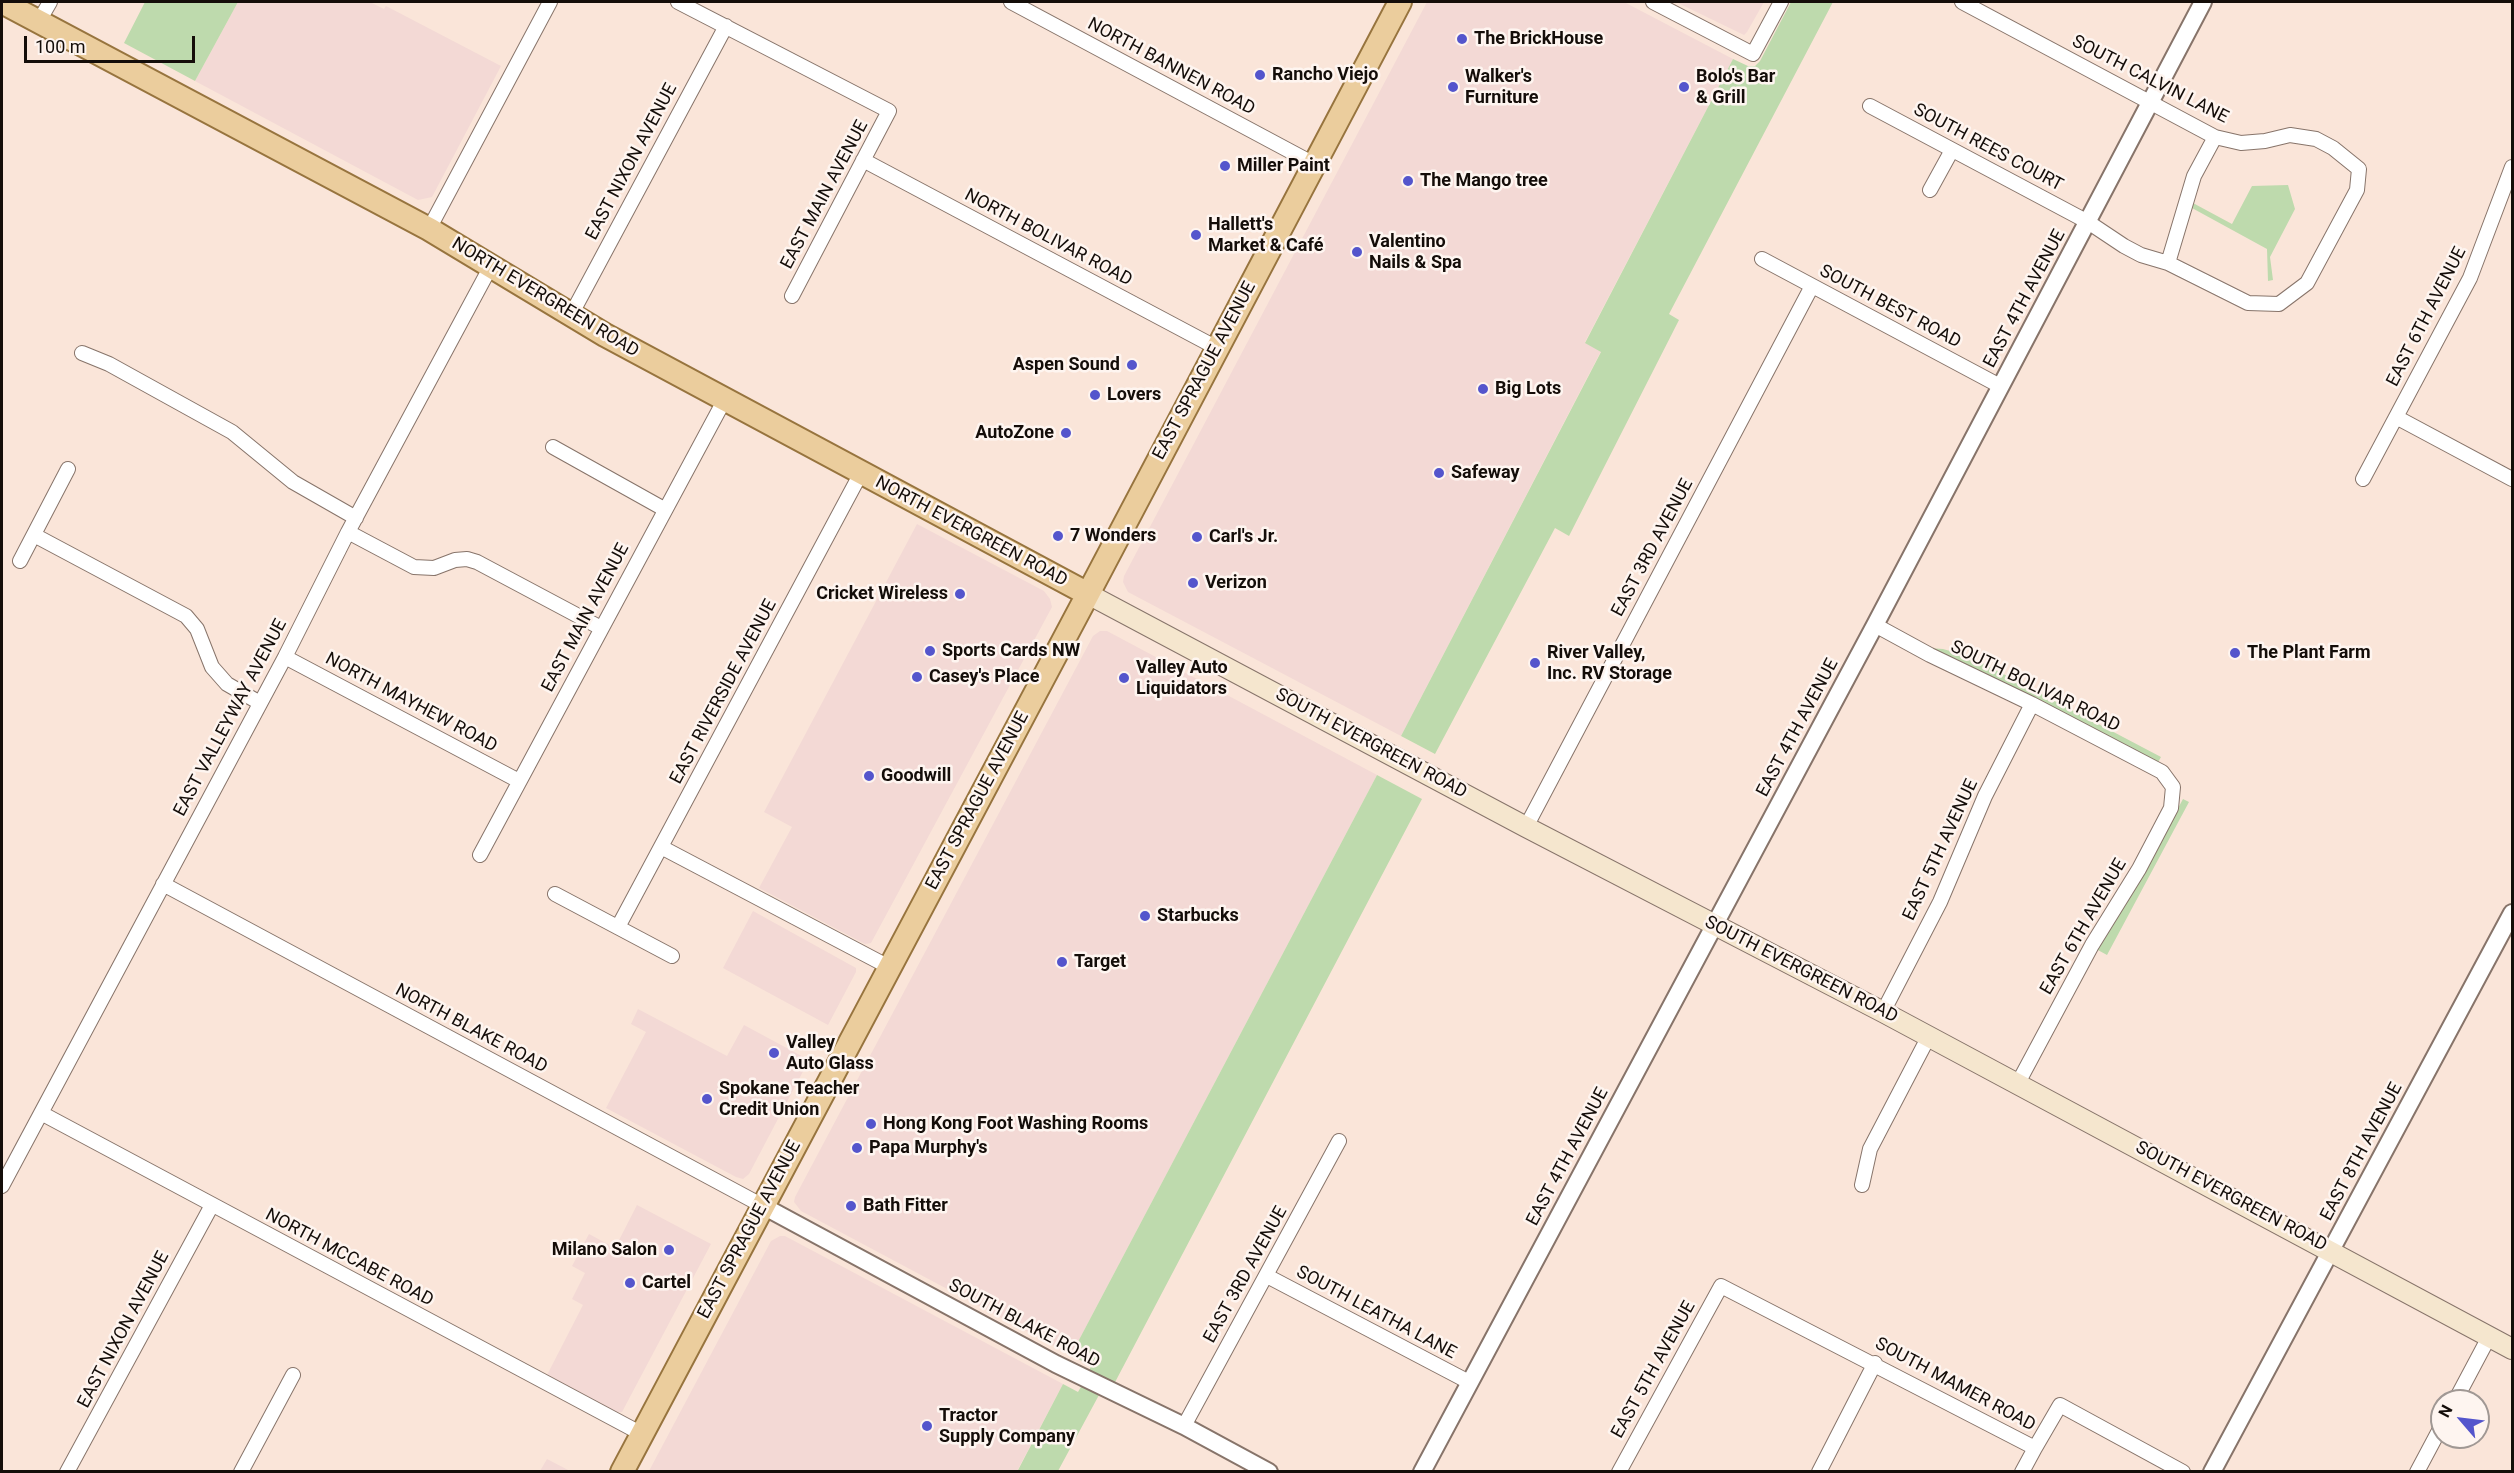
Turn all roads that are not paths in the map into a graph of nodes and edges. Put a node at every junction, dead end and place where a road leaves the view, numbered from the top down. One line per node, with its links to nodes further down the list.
1 (2, 2): 11 (main road, NORTH EVERGREEN ROAD)
2 (50, 2): 11 (street)
3 (550, 2): 22 (street)
4 (678, 2): 12 (street)
5 (1011, 2): 18 (street, NORTH BANNEN ROAD)
6 (1400, 2): 18 (main road, EAST SPRAGUE AVENUE)
7 (1653, 2): 8 (street)
8 (1781, 2)
9 (1962, 2): 13 (street, SOUTH CALVIN LANE)
10 (2203, 2): 13 (street, EAST 4TH AVENUE)
11 (39, 21): 22 (main road, NORTH EVERGREEN ROAD)
12 (726, 26): 17 (street, EAST MAIN AVENUE); 28 (street, EAST NIXON AVENUE)
13 (2150, 102): 15 (street, SOUTH CALVIN LANE); 21 (street, EAST 4TH AVENUE)
14 (1870, 106): 16 (street, SOUTH REES COURT)
15 (2215, 137): 24 (street); 24 (street, SOUTH CALVIN LANE)
16 (1953, 150): 20 (street); 21 (street, SOUTH REES COURT)
17 (863, 160): 27 (street, EAST MAIN AVENUE); 29 (street, NORTH BOLIVAR ROAD)
18 (1314, 164): 29 (main road, EAST SPRAGUE AVENUE)
19 (2511, 172): 33 (street, EAST 6TH AVENUE)
20 (1930, 190)
21 (2088, 222): 24 (street, SOUTH REES COURT); 31 (street, EAST 4TH AVENUE)
22 (429, 229): 25 (main road, NORTH EVERGREEN ROAD)
23 (1762, 259): 26 (street, SOUTH BEST ROAD)
24 (2168, 263)
25 (491, 266): 28 (main road, NORTH EVERGREEN ROAD); 40 (street, EAST VALLEYWAY AVENUE)
26 (1812, 286): 31 (street, SOUTH BEST ROAD); 52 (street, EAST 3RD AVENUE)
27 (792, 296)
28 (571, 315): 32 (main road, NORTH EVERGREEN ROAD)
29 (1217, 348): 44 (main road, EAST SPRAGUE AVENUE)
30 (82, 352): 40 (street)
31 (2000, 386): 45 (street, EAST 4TH AVENUE)
32 (725, 399): 36 (main road, NORTH EVERGREEN ROAD); 39 (street, EAST MAIN AVENUE)
33 (2396, 417): 37 (street, EAST 6TH AVENUE); 38 (street)
34 (553, 447): 39 (street)
35 (68, 470): 42 (street)
36 (861, 473): 44 (main road, NORTH EVERGREEN ROAD); 53 (street, EAST RIVERSIDE AVENUE)
37 (2363, 479)
38 (2512, 479)
39 (664, 509): 46 (street, EAST MAIN AVENUE)
40 (356, 518): 41 (street, EAST VALLEYWAY AVENUE)
41 (348, 532): 46 (street); 47 (street, EAST VALLEYWAY AVENUE)
42 (34, 535): 43 (street); 48 (street)
43 (20, 561)
44 (1088, 594): 52 (main road, SOUTH EVERGREEN ROAD); 61 (main road, EAST SPRAGUE AVENUE)
45 (1875, 625): 49 (street, SOUTH BOLIVAR ROAD); 58 (street, EAST 4TH AVENUE)
46 (601, 628): 50 (street, EAST MAIN AVENUE)
47 (285, 657): 48 (street, EAST VALLEYWAY AVENUE); 50 (street, NORTH MAYHEW ROAD)
48 (260, 703): 55 (street, EAST VALLEYWAY AVENUE)
49 (2032, 704): 51 (street, SOUTH BOLIVAR ROAD); 62 (street, EAST 5TH AVENUE)
50 (519, 781): 54 (street, EAST MAIN AVENUE)
51 (2173, 787): 64 (street, EAST 6TH AVENUE)
52 (1526, 827): 58 (main road, SOUTH EVERGREEN ROAD)
53 (661, 847): 59 (street, EAST RIVERSIDE AVENUE); 61 (street)
54 (480, 855)
55 (163, 884): 65 (street, EAST VALLEYWAY AVENUE); 70 (street, NORTH BLAKE ROAD)
56 (555, 894): 59 (street)
57 (2512, 913): 71 (street, EAST 8TH AVENUE)
58 (1714, 925): 62 (main road, SOUTH EVERGREEN ROAD); 78 (street, EAST 4TH AVENUE)
59 (618, 927): 60 (street)
60 (672, 956)
61 (889, 967): 70 (main road, EAST SPRAGUE AVENUE)
62 (1883, 1012): 63 (main road, SOUTH EVERGREEN ROAD)
63 (1929, 1036): 64 (main road, SOUTH EVERGREEN ROAD); 67 (street)
64 (2018, 1083): 71 (main road, SOUTH EVERGREEN ROAD)
65 (41, 1113): 68 (street, EAST VALLEYWAY AVENUE); 69 (street, NORTH MCCABE ROAD)
66 (1339, 1141): 72 (street, EAST 3RD AVENUE)
67 (1862, 1185)
68 (2, 1186)
69 (212, 1206): 81 (street, NORTH MCCABE ROAD); 85 (street, EAST NIXON AVENUE)
70 (763, 1206): 80 (street, SOUTH BLAKE ROAD); 81 (main road, EAST SPRAGUE AVENUE)
71 (2332, 1251): 74 (main road, SOUTH EVERGREEN ROAD); 93 (street, EAST 8TH AVENUE)
72 (1267, 1276): 78 (street, SOUTH LEATHA LANE); 80 (street, EAST 3RD AVENUE)
73 (1721, 1286): 76 (street, SOUTH MAMER ROAD); 89 (street, EAST 5TH AVENUE)
74 (2489, 1337): 75 (main road, SOUTH EVERGREEN ROAD); 79 (street)
75 (2512, 1349)
76 (1875, 1363): 82 (street, SOUTH MAMER ROAD); 90 (street)
77 (293, 1375): 84 (street)
78 (1469, 1382): 88 (street, EAST 4TH AVENUE)
79 (2461, 1389)
80 (1184, 1426): 87 (street, SOUTH BLAKE ROAD)
81 (642, 1434): 86 (main road, EAST SPRAGUE AVENUE)
82 (2035, 1448): 91 (street); 92 (street, SOUTH MAMER ROAD)
83 (2430, 1448): 94 (street)
84 (248, 1469)
85 (67, 1472)
86 (622, 1472)
87 (1269, 1472)
88 (1422, 1472)
89 (1619, 1472)
90 (1819, 1472)
91 (2022, 1472)
92 (2183, 1472)
93 (2212, 1472)
94 (2417, 1472)

